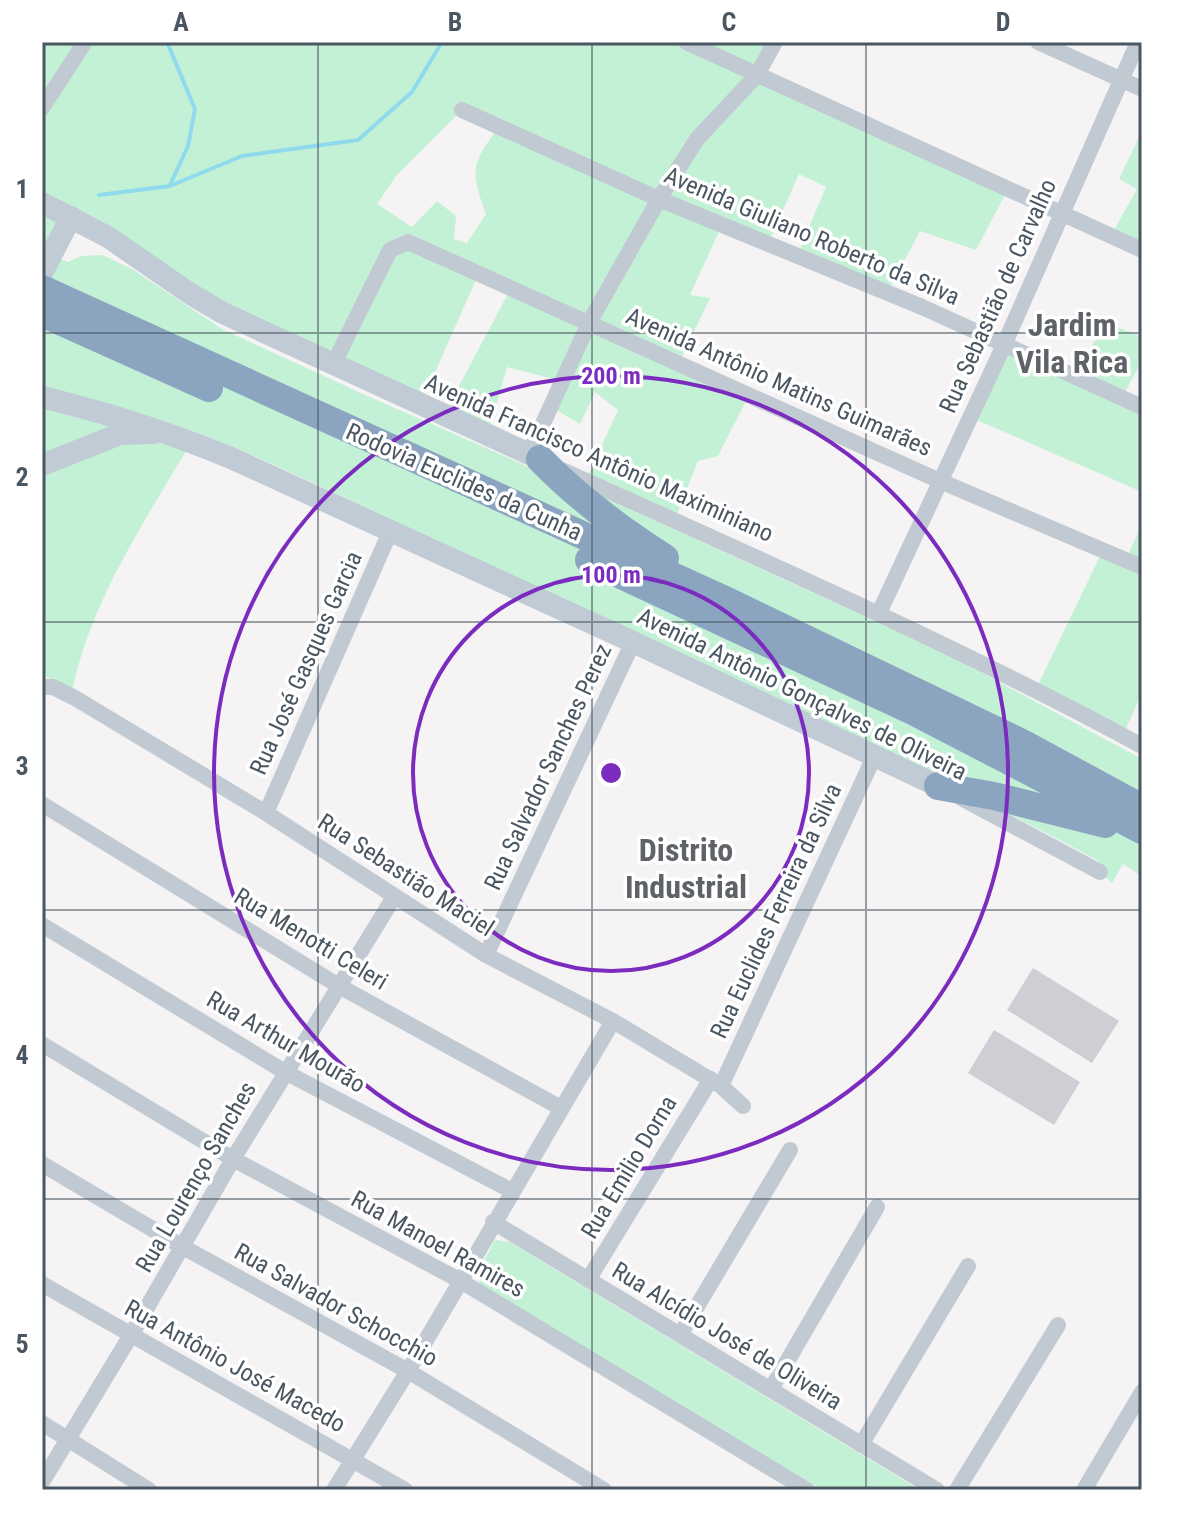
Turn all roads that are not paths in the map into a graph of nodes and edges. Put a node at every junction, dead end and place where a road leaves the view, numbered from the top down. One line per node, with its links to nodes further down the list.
1 (85, 42): 9 (street)
2 (686, 42): 6 (street)
3 (775, 42): 6 (street)
4 (1038, 42): 7 (street)
5 (1138, 42): 7 (street, Rua Sebastião de Carvalho)
6 (757, 75): 11 (street); 13 (street)
7 (1122, 80): 8 (street); 13 (street, Rua Sebastião de Carvalho)
8 (1142, 89)
9 (42, 108)
10 (462, 110): 11 (street, Avenida Giuliano Roberto da Silva)
11 (659, 199): 19 (street); 20 (street, Avenida Giuliano Roberto da Silva)
12 (42, 203): 14 (main road, Avenida Francisco Antônio Maximiniano)
13 (1061, 213): 15 (street); 20 (street, Rua Sebastião de Carvalho)
14 (71, 217): 16 (main road); 21 (main road, Avenida Francisco Antônio Maximiniano)
15 (1142, 250)
16 (42, 273)
17 (42, 289): 18 (highway, Rodovia Euclides da Cunha)
18 (61, 313): 30 (highway, Rodovia Euclides da Cunha); 40 (highway, Rodovia Euclides da Cunha)
19 (589, 323): 21 (street, Avenida Antônio Matins Guimarães); 25 (street); 27 (street, Avenida Antônio Matins Guimarães)
20 (1004, 345): 23 (street, Avenida Giuliano Roberto da Silva); 27 (street, Rua Sebastião de Carvalho)
21 (333, 365): 25 (main road, Avenida Francisco Antônio Maximiniano)
22 (42, 397): 24 (main road, Avenida Antônio Gonçalves de Oliveira)
23 (1142, 407)
24 (171, 433): 26 (main road, Avenida Antônio Gonçalves de Oliveira); 28 (main road, Avenida Antônio Gonçalves de Oliveira)
25 (534, 458): 30 (highway); 31 (street, Avenida Francisco Antônio Maximiniano)
26 (42, 465)
27 (940, 481): 29 (street, Avenida Antônio Matins Guimarães); 31 (street, Rua Sebastião de Carvalho)
28 (390, 532): 32 (main road, Avenida Antônio Gonçalves de Oliveira); 39 (street, Rua José Gasques Garcia)
29 (1142, 567)
30 (725, 600): 38 (highway, Rodovia Euclides da Cunha)
31 (879, 613): 34 (street, Avenida Francisco Antônio Maximiniano)
32 (633, 642): 35 (main road, Avenida Antônio Gonçalves de Oliveira); 44 (street, Rua Salvador Sanches Perez)
33 (42, 687): 39 (street, Rua Sebastião Maciel)
34 (1142, 746)
35 (874, 757): 36 (main road, Avenida Antônio Gonçalves de Oliveira); 49 (street, Rua Euclides Ferreira da Silva)
36 (938, 786): 40 (highway); 41 (street, Avenida Antônio Gonçalves de Oliveira)
37 (42, 804): 45 (street, Rua Menotti Celeri)
38 (1142, 808)
39 (266, 813): 42 (street, Rua Sebastião Maciel)
40 (1142, 832)
41 (1100, 872)
42 (394, 897): 44 (street, Rua Sebastião Maciel); 45 (street, Rua Lourenço Sanches)
43 (42, 925): 48 (street, Rua Arthur Mourão)
44 (486, 955): 46 (street, Rua Sebastião Maciel)
45 (339, 986): 48 (street, Rua Lourenço Sanches); 51 (street, Rua Menotti Celeri)
46 (613, 1021): 49 (street, Rua Sebastião Maciel); 51 (street)
47 (42, 1044): 53 (street, Rua Manoel Ramires)
48 (285, 1072): 53 (street, Rua Lourenço Sanches); 55 (street, Rua Arthur Mourão)
49 (716, 1082): 50 (street, Rua Sebastião Maciel); 61 (street, Rua Emilio Dorna)
50 (743, 1106)
51 (561, 1108): 55 (street)
52 (790, 1150): 65 (street)
53 (233, 1159): 58 (street, Rua Lourenço Sanches); 60 (street, Rua Manoel Ramires)
54 (42, 1164): 58 (street, Rua Salvador Schocchio)
55 (512, 1191): 57 (street)
56 (877, 1207): 67 (street)
57 (493, 1222): 60 (street); 61 (street, Rua Alcídio José de Oliveira)
58 (183, 1247): 64 (street, Rua Lourenço Sanches); 66 (street, Rua Salvador Schocchio)
59 (968, 1266): 71 (street)
60 (459, 1280): 66 (street); 78 (street, Rua Manoel Ramires)
61 (588, 1280): 65 (street, Rua Alcídio José de Oliveira)
62 (42, 1284): 64 (street, Rua Antônio José Macedo)
63 (1058, 1325): 80 (street)
64 (131, 1335): 70 (street, Rua Lourenço Sanches); 72 (street, Rua Antônio José Macedo)
65 (680, 1335): 67 (street, Rua Alcídio José de Oliveira)
66 (408, 1371): 72 (street); 77 (street, Rua Salvador Schocchio)
67 (771, 1389): 71 (street, Rua Alcídio José de Oliveira)
68 (1142, 1392): 81 (street)
69 (42, 1423): 70 (street)
70 (69, 1439): 73 (street, Rua Lourenço Sanches); 74 (street)
71 (861, 1445): 79 (street, Rua Alcídio José de Oliveira)
72 (353, 1459): 75 (street); 76 (street, Rua Antônio José Macedo)
73 (42, 1482)
74 (149, 1490)
75 (334, 1490)
76 (405, 1490)
77 (604, 1490)
78 (807, 1490)
79 (937, 1490)
80 (957, 1490)
81 (1084, 1490)

